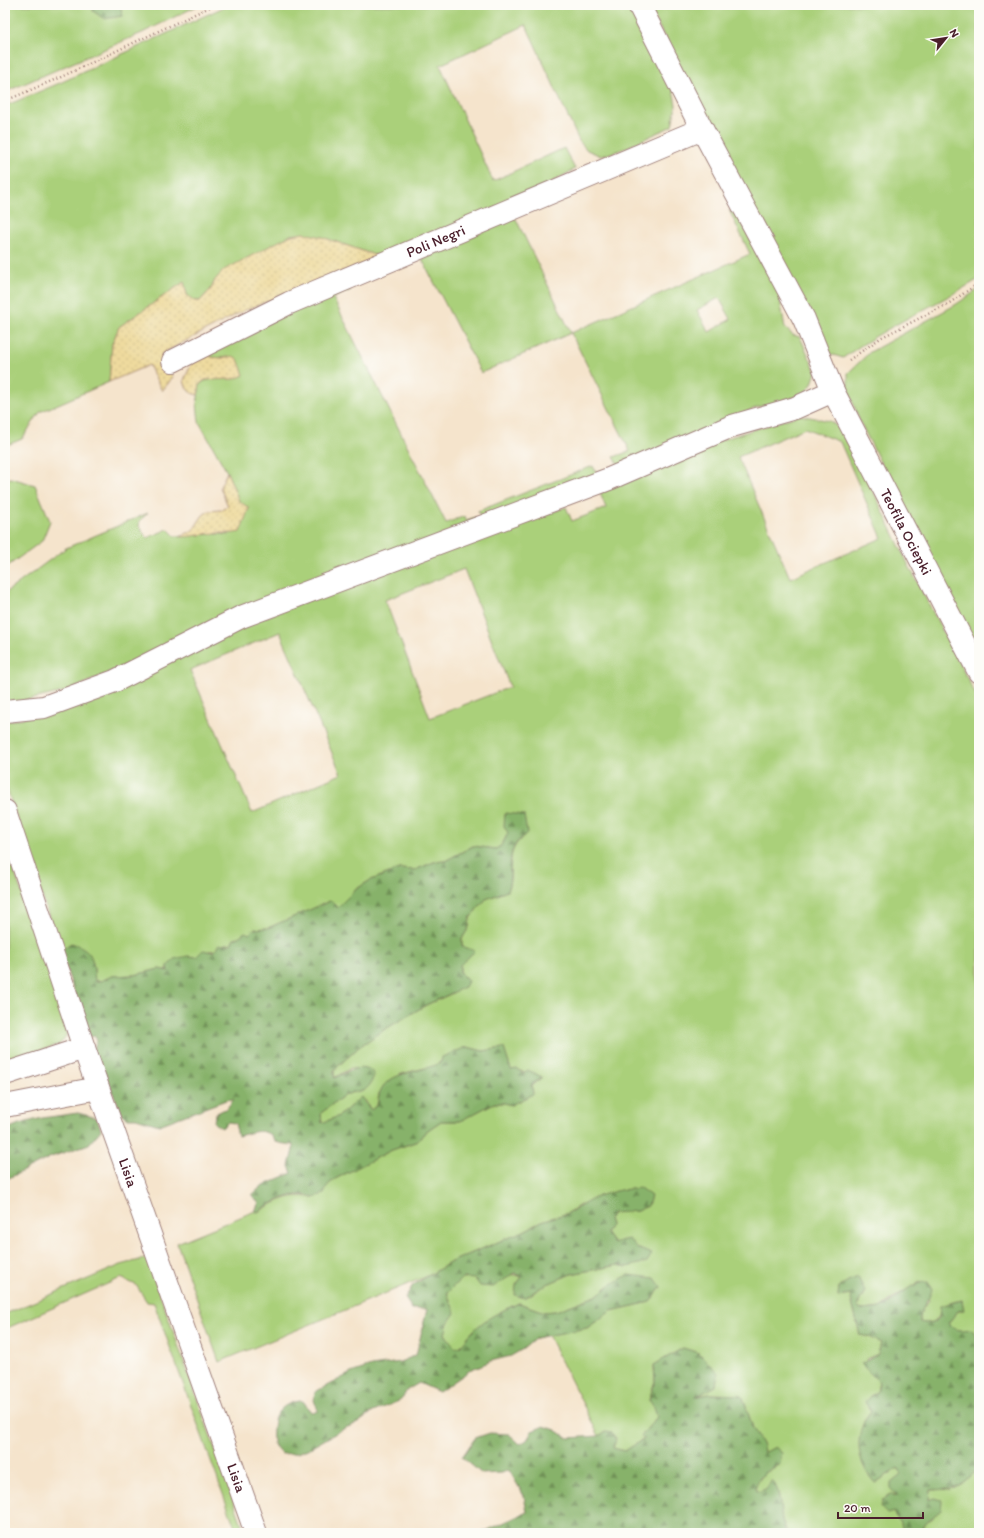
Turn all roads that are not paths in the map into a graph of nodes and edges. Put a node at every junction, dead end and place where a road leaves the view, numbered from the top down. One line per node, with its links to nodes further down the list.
1 (639, 5): 2 (street, Teofila Ociepki)
2 (702, 129): 3 (street, Poli Negri); 4 (street, Teofila Ociepki)
3 (173, 361)
4 (833, 391): 5 (street, Teofila Ociepki); 6 (street)
5 (979, 672)
6 (5, 710)
7 (5, 811): 8 (street, Lisia)
8 (84, 1048): 9 (street); 10 (street, Lisia)
9 (5, 1074)
10 (98, 1088): 11 (street); 12 (street, Lisia)
11 (5, 1106)
12 (256, 1533)

